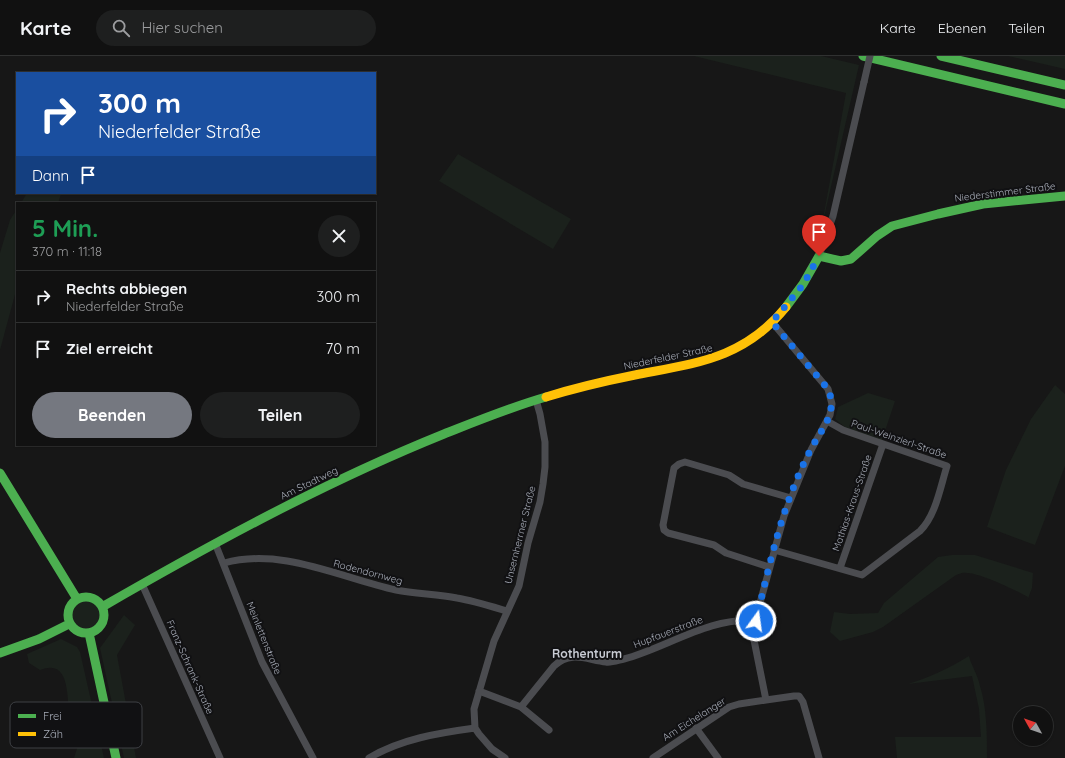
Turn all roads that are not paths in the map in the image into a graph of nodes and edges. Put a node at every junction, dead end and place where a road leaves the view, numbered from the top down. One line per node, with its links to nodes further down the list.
1 (863, 56): 5 (main road)
2 (870, 56): 7 (street, Niederfelder Straße, bridge)
3 (941, 56): 4 (main road)
4 (1065, 85)
5 (1065, 104)
6 (1065, 196): 7 (main road, Niederstimmer Straße)
7 (819, 256): 8 (main road, Niederfelder Straße)
8 (772, 322): 9 (main road, Niederfelder Straße); 10 (street)
9 (536, 400): 14 (main road, Am Stadtweg); 22 (street, Unsernherrner Straße)
10 (827, 422): 11 (street, Paul-Weinzierl-Straße); 13 (street)
11 (883, 444): 18 (street, Mathias-Kraus-Straße); 18 (street, Paul-Weinzierl-Straße)
12 (0, 472): 20 (main road)
13 (791, 498): 15 (street); 17 (street)
14 (215, 543): 16 (street, Meinlettenstraße); 19 (main road, Am Stadtweg)
15 (774, 550): 17 (street); 18 (street, Paul-Weinzierl-Straße)
16 (224, 563): 22 (street, Rodendornweg); 37 (street, Meinlettenstraße)
17 (769, 567): 23 (street)
18 (840, 568)
19 (142, 584): 21 (main road, Am Stadtweg); 36 (street, Franz-Schrank-Straße)
20 (77, 599): 21 (main road); 24 (main road)
21 (102, 606): 25 (main road)
22 (507, 610): 27 (street, Unsernherrner Straße)
23 (756, 621): 28 (street); 30 (street, Hupfauerstraße)
24 (69, 624): 25 (main road); 26 (main road)
25 (89, 633): 29 (main road)
26 (0, 653)
27 (479, 691): 30 (street); 31 (street, Unsernherrner Straße)
28 (766, 700): 32 (street, Am Eichelanger); 42 (street, Am Eichelanger)
29 (104, 702)
30 (521, 707): 33 (street)
31 (475, 728): 38 (street); 39 (street)
32 (696, 728): 40 (street, Am Eichelanger); 41 (street)
33 (549, 730)
34 (114, 748): 35 (main road)
35 (116, 758)
36 (220, 758)
37 (313, 758)
38 (369, 758)
39 (505, 758)
40 (652, 758)
41 (718, 758)
42 (819, 758)

